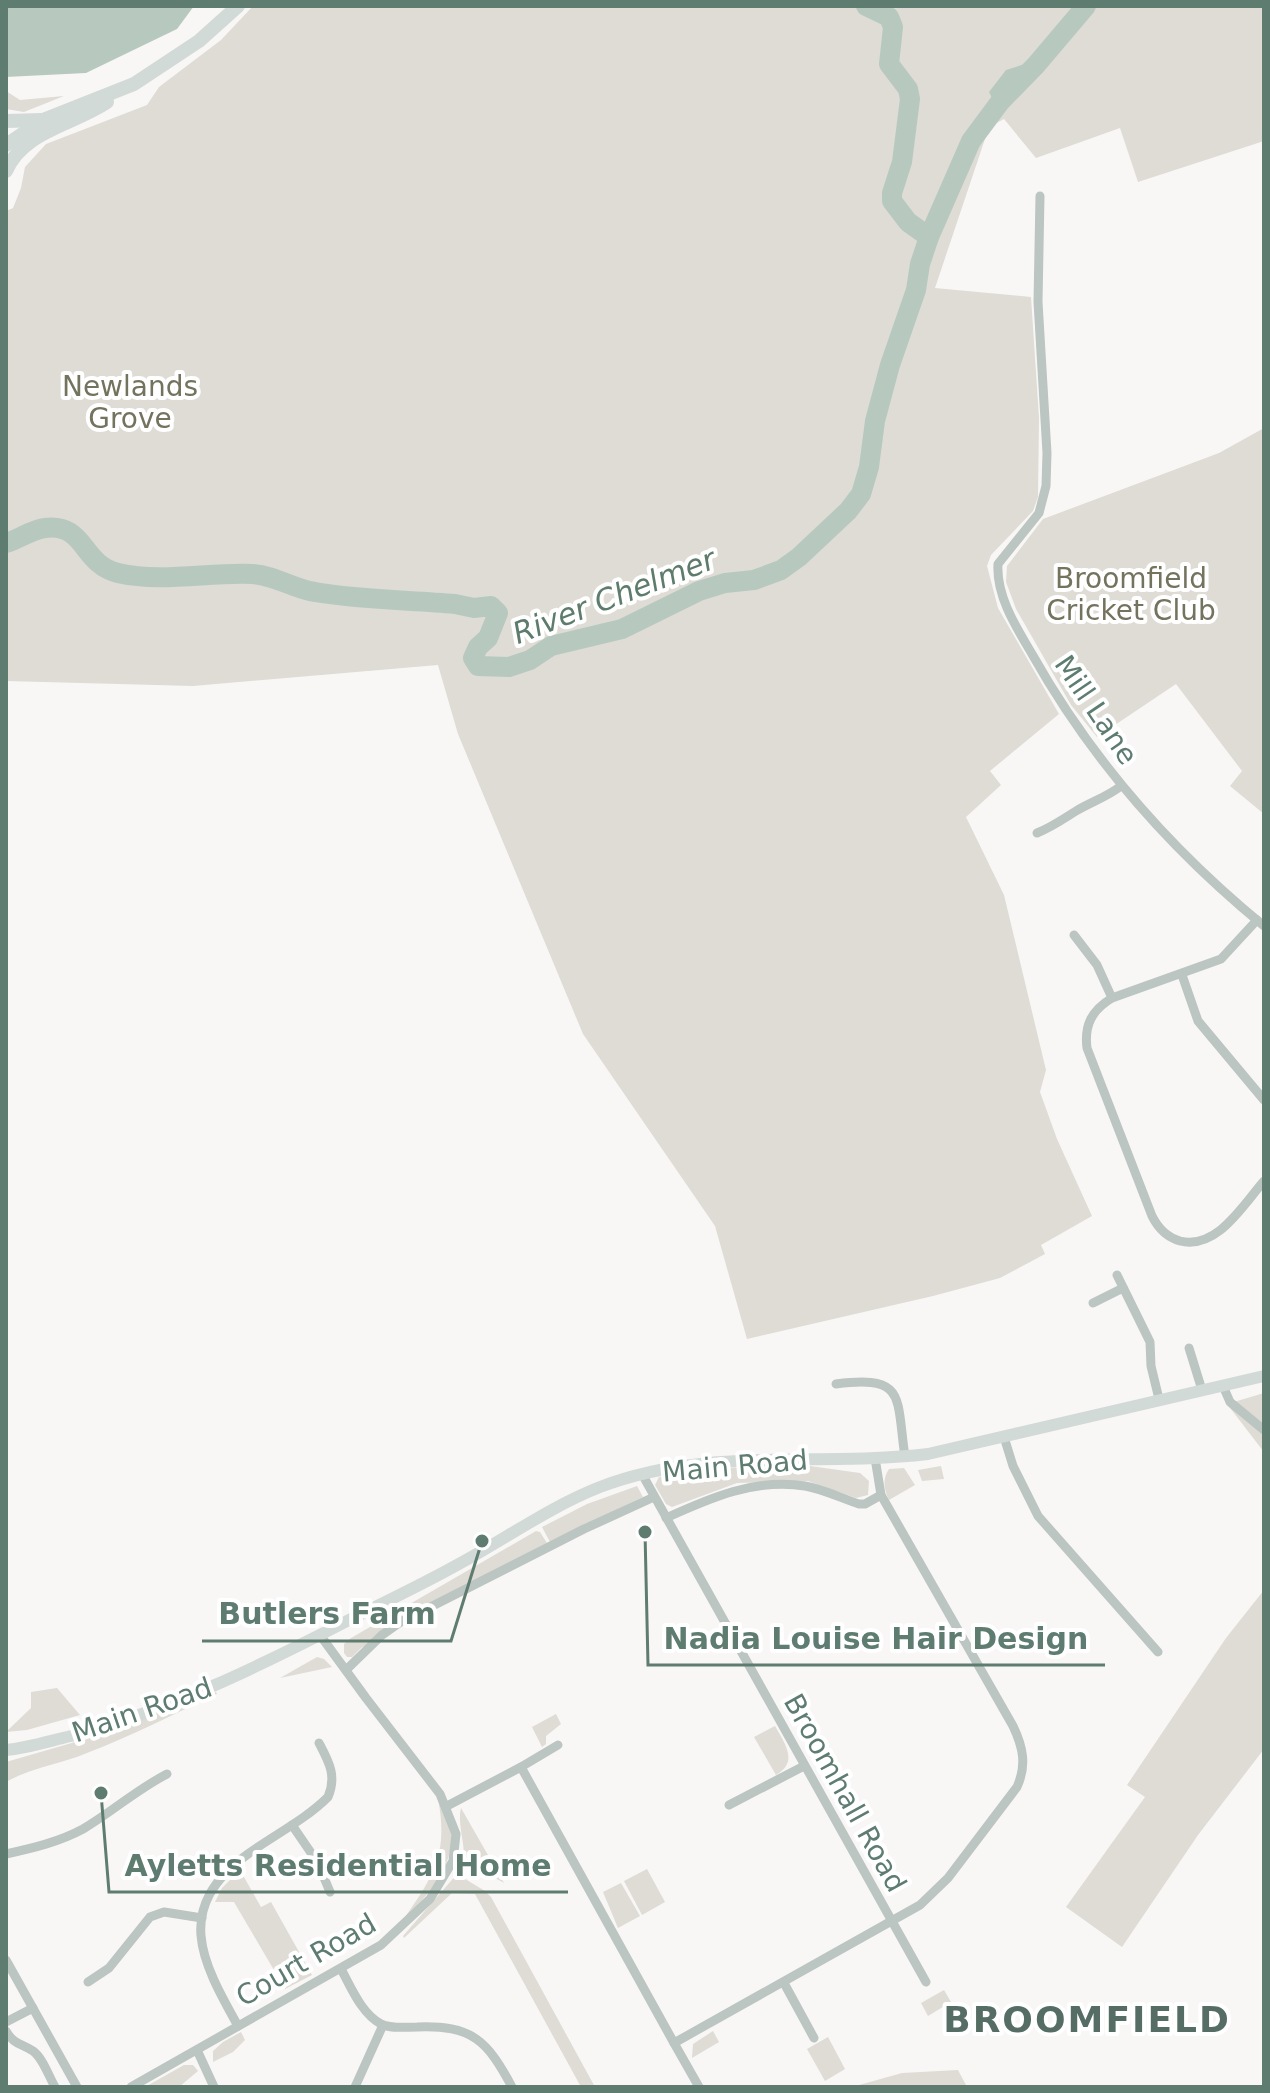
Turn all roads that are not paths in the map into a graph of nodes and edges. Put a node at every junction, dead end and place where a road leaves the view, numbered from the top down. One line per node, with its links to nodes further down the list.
1 (238, 6): 2 (main road)
2 (134, 84): 3 (main road); 6 (main road)
3 (43, 120): 4 (main road); 5 (main road)
4 (6, 121)
5 (6, 145)
6 (6, 171)
7 (1040, 196): 8 (street, Mill Lane)
8 (1121, 786): 9 (street); 10 (street, Mill Lane)
9 (1037, 833)
10 (1260, 923): 12 (street)
11 (1074, 935): 13 (street)
12 (1182, 975): 13 (street); 14 (street)
13 (1112, 998): 15 (street)
14 (1264, 1100)
15 (1264, 1181)
16 (1117, 1275): 17 (street)
17 (1123, 1288): 18 (street); 24 (street)
18 (1093, 1303)
19 (1189, 1348): 23 (street)
20 (1264, 1376): 22 (main road, Main Road)
21 (836, 1384): 27 (street)
22 (1223, 1386): 23 (main road, Main Road); 25 (street)
23 (1202, 1390): 24 (main road, Main Road)
24 (1159, 1399): 26 (main road, Main Road)
25 (1264, 1430)
26 (1004, 1437): 27 (main road, Main Road); 34 (street)
27 (905, 1457): 28 (main road, Main Road)
28 (875, 1458): 29 (main road, Main Road); 30 (street)
29 (642, 1474): 31 (street, Broomhall Road); 33 (main road, Main Road)
30 (881, 1495): 32 (street, Main Road); 48 (street)
31 (654, 1497): 32 (street, Broomhall Road); 35 (street, Main Road)
32 (666, 1518): 39 (street, Broomhall Road)
33 (320, 1635): 35 (street, Court Road); 38 (main road, Main Road)
34 (1158, 1652)
35 (346, 1670): 43 (street, Court Road)
36 (319, 1743): 44 (street)
37 (558, 1745): 40 (street)
38 (10, 1752)
39 (804, 1766): 42 (street); 48 (street, Broomhall Road)
40 (521, 1767): 43 (street); 60 (street)
41 (167, 1774): 45 (street)
42 (729, 1805)
43 (447, 1806): 50 (street, Court Road)
44 (292, 1825): 46 (street); 47 (street)
45 (6, 1854)
46 (330, 1892)
47 (202, 1918): 51 (street); 57 (street)
48 (892, 1923): 52 (street, Broomhall Road); 53 (street)
49 (6, 1960): 54 (street)
50 (341, 1969): 56 (street); 57 (street, Court Road)
51 (88, 1982)
52 (926, 1982)
53 (784, 1983): 59 (street); 60 (street)
54 (33, 2008): 55 (street); 63 (street)
55 (6, 2022)
56 (383, 2025): 66 (street); 67 (street)
57 (238, 2026): 61 (street, Court Road)
58 (6, 2031): 62 (street)
59 (814, 2038)
60 (674, 2043): 68 (street)
61 (197, 2050): 64 (street, Court Road); 65 (street)
62 (55, 2087)
63 (77, 2087)
64 (131, 2087)
65 (214, 2087)
66 (355, 2087)
67 (512, 2087)
68 (699, 2087)

